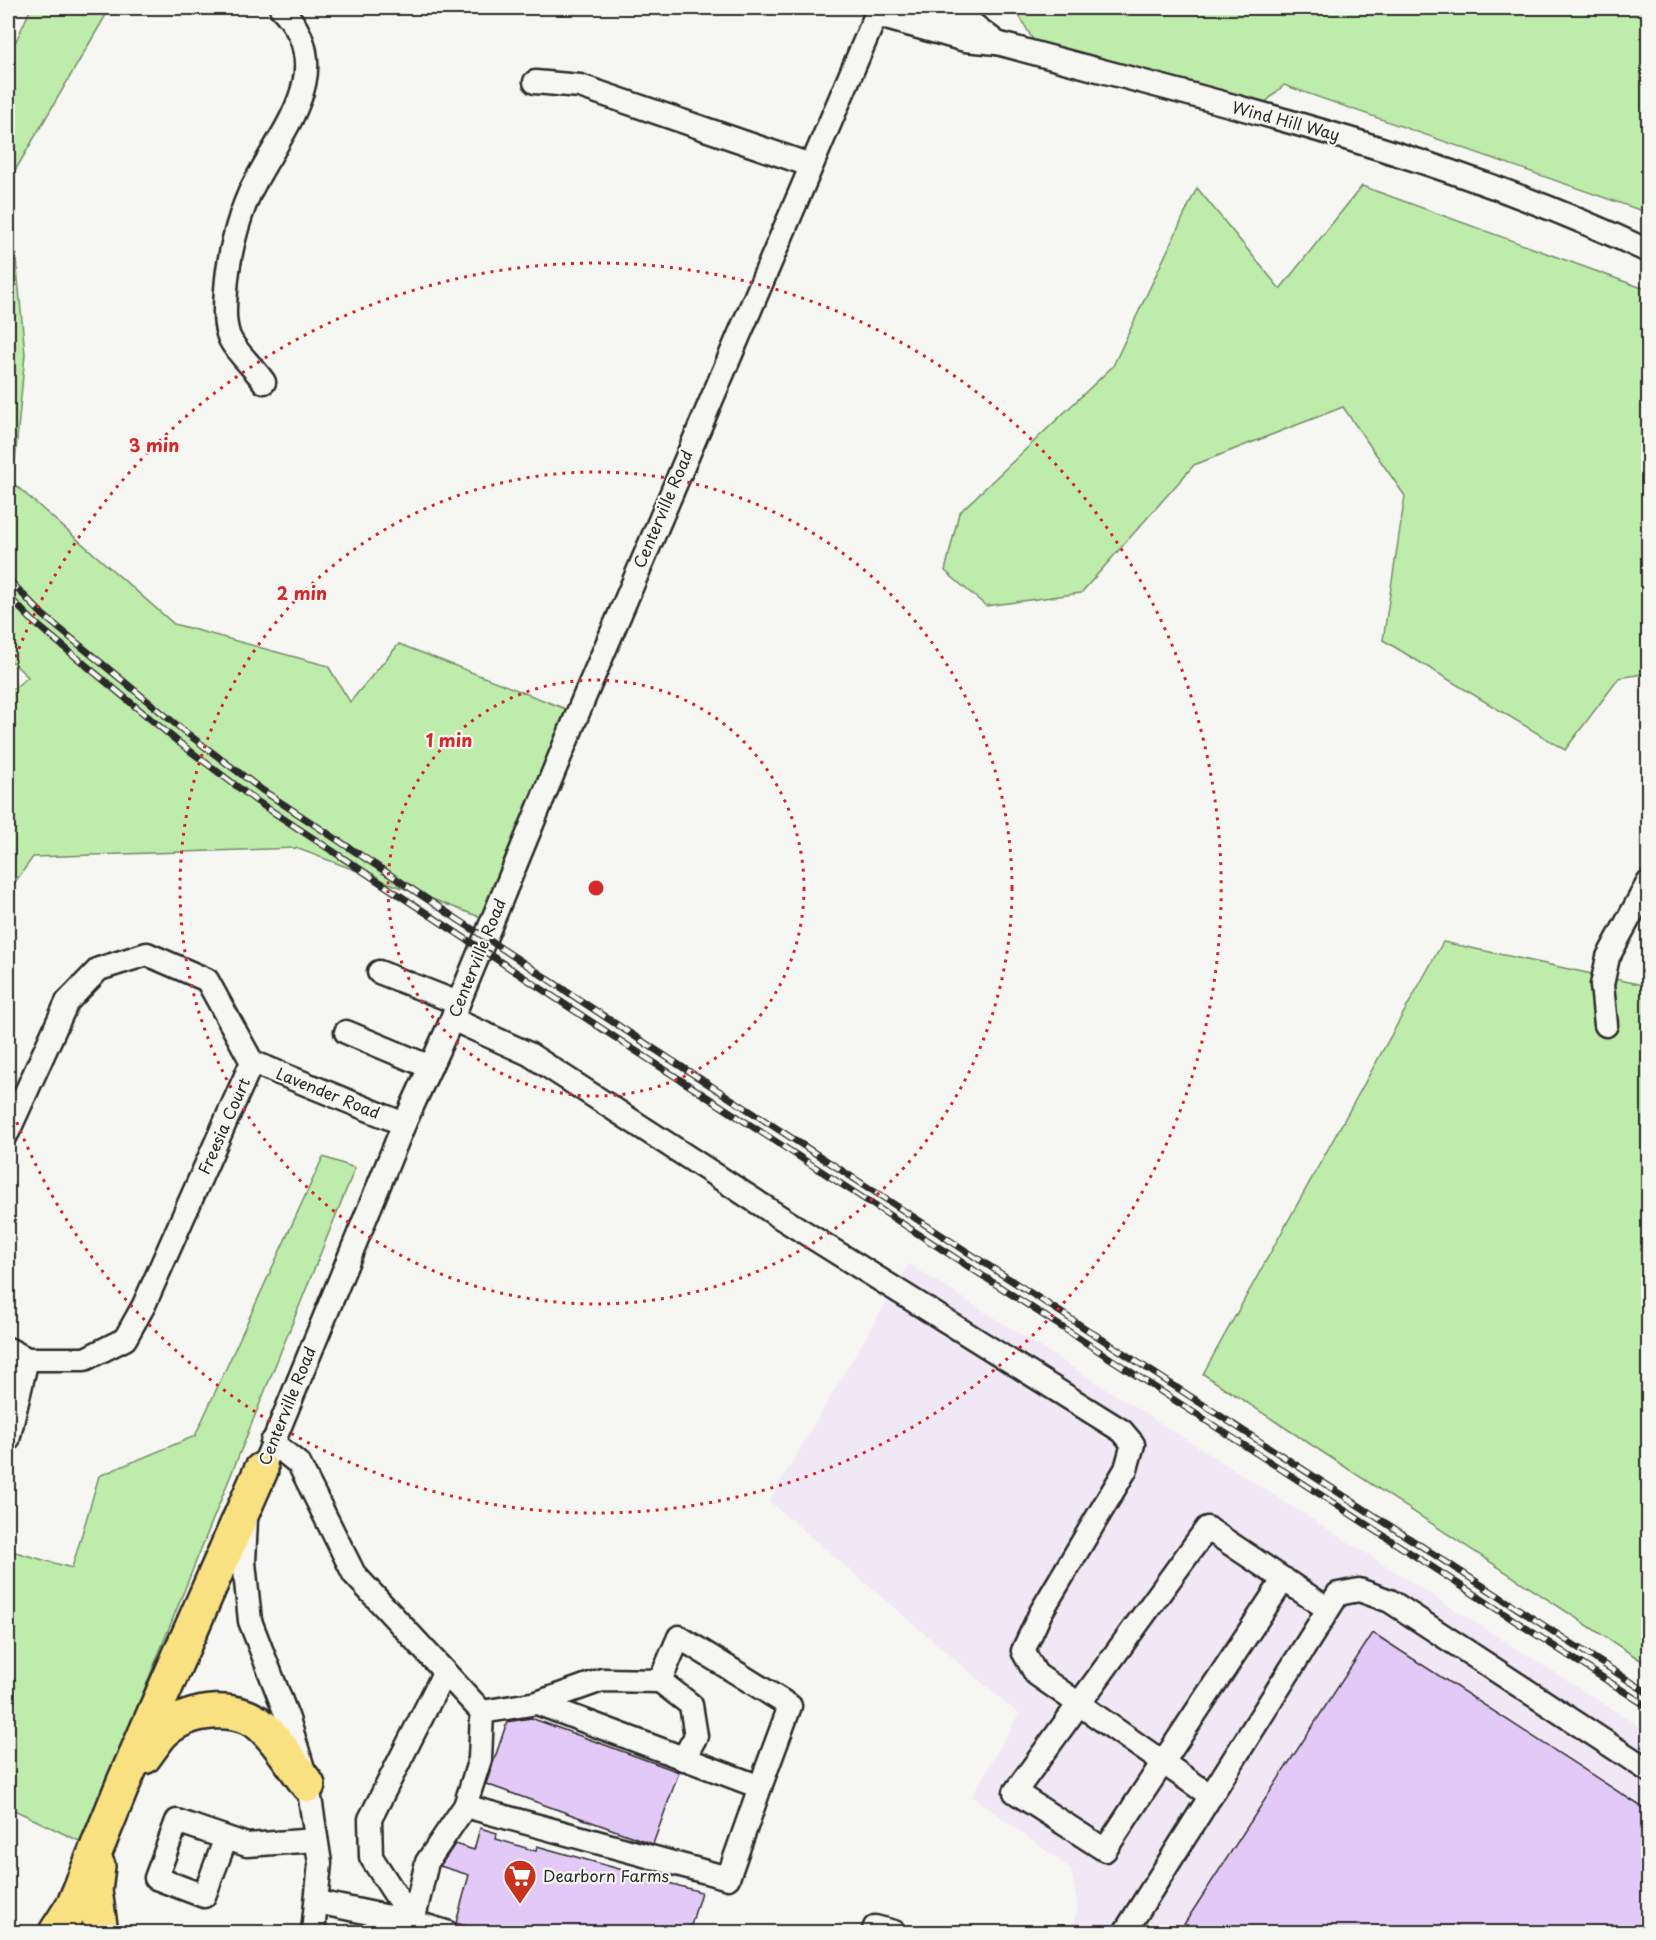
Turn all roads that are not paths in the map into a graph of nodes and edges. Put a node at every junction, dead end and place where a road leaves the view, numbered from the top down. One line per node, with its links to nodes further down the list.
1 (281, 8): 8 (street)
2 (921, 8): 4 (street, Wind Hill Way)
3 (877, 11): 4 (street); 6 (street, Centerville Road)
4 (998, 42): 7 (street, Wind Hill Way)
5 (535, 82): 6 (street)
6 (810, 165): 11 (street, Centerville Road)
7 (1648, 251)
8 (264, 382)
9 (1648, 883): 12 (street)
10 (379, 972): 11 (street)
11 (455, 1011): 15 (street, Centerville Road); 26 (street)
12 (1606, 1025)
13 (346, 1032): 15 (street)
14 (252, 1062): 16 (street, Lavender Road); 17 (street, Freesia Court); 18 (street, Freesia Court)
15 (430, 1067): 16 (street, Centerville Road)
16 (404, 1124): 20 (street, Centerville Road)
17 (8, 1132)
18 (17, 1354): 19 (street)
19 (8, 1440)
20 (266, 1456): 23 (street); 31 (highway); 32 (street, Centerville Road)
21 (1284, 1579): 22 (street); 26 (street); 29 (street)
22 (1328, 1609): 30 (street); 34 (street)
23 (444, 1673): 27 (street); 40 (street)
24 (660, 1681): 25 (street); 28 (street); 33 (street)
25 (537, 1703): 27 (street); 28 (street)
26 (1079, 1704): 29 (street); 29 (street)
27 (482, 1712): 35 (street)
28 (682, 1759): 33 (street)
29 (1162, 1762): 34 (street)
30 (1648, 1770)
31 (123, 1784): 32 (highway); 36 (highway)
32 (308, 1785): 38 (street, Centerville Road)
33 (760, 1787): 35 (street)
34 (1211, 1796): 47 (street)
35 (465, 1806): 40 (street)
36 (103, 1832): 41 (highway); 42 (highway)
37 (226, 1838): 38 (street)
38 (316, 1840): 39 (street, Centerville Road)
39 (317, 1902): 40 (street); 43 (street, Centerville Road)
40 (411, 1927): 44 (street)
41 (56, 1932)
42 (101, 1932)
43 (313, 1932)
44 (446, 1932)
45 (873, 1932): 46 (street)
46 (894, 1932)
47 (1125, 1932)

